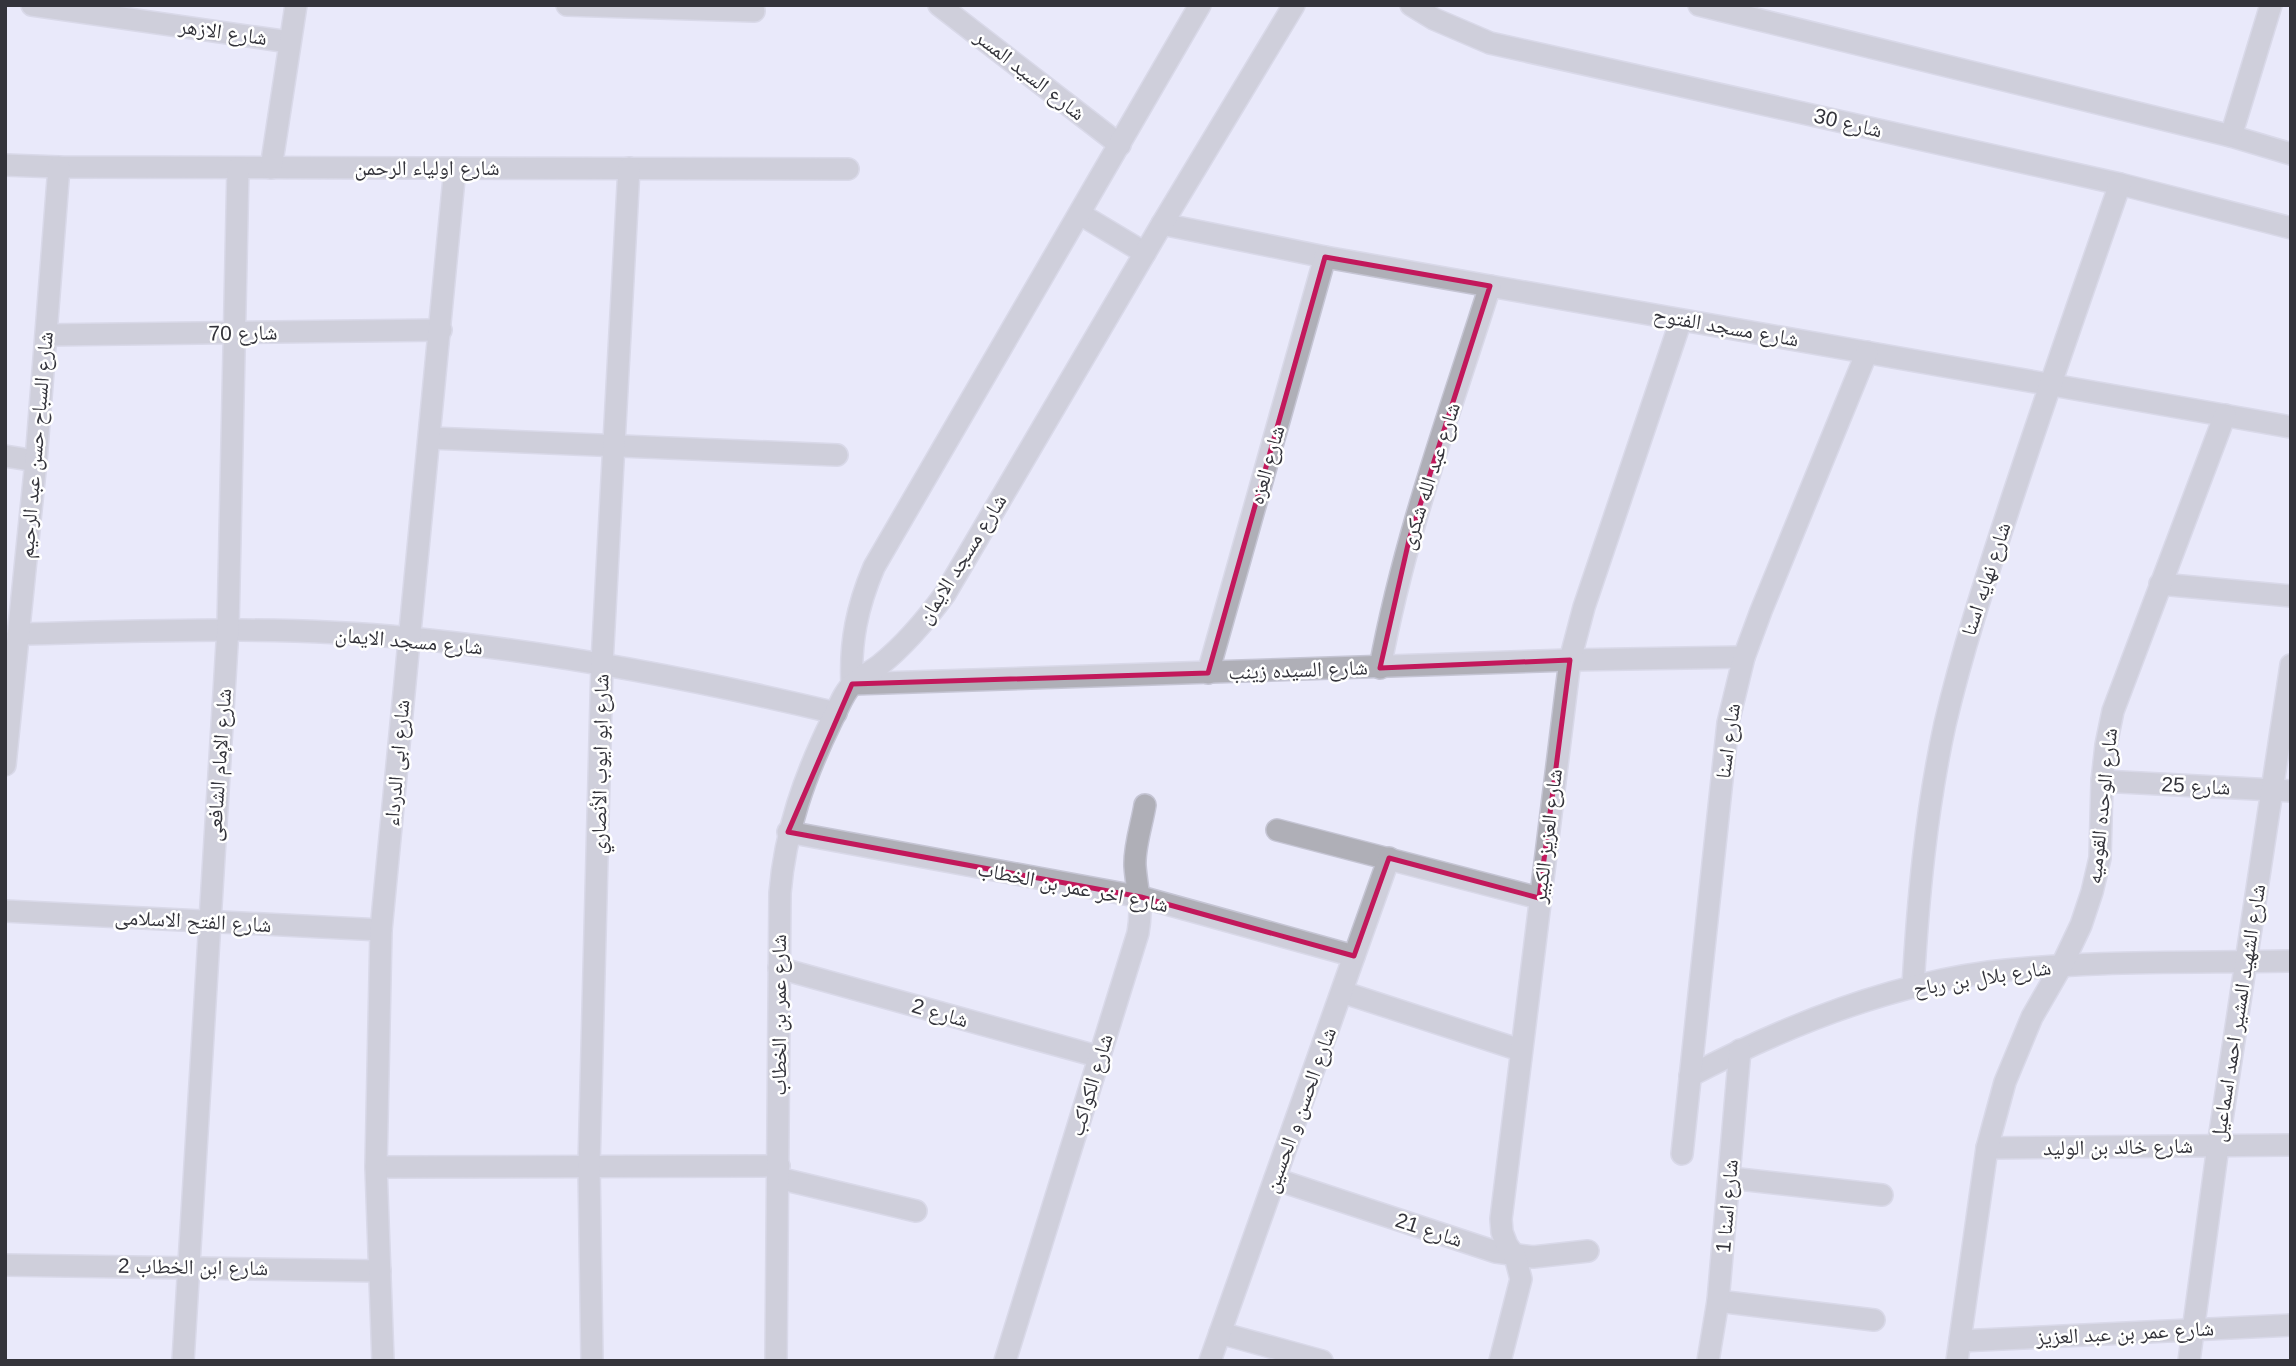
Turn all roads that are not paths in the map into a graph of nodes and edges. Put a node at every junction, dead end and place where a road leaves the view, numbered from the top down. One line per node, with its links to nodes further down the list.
1 (32, 5): 11 (street, شارع الازهر)
2 (296, 5): 11 (street)
3 (567, 5): 10 (street)
4 (939, 5): 13 (street, شارع السيد المسر)
5 (1200, 5): 13 (street)
6 (1411, 5): 22 (street, شارع 30)
7 (1699, 5): 12 (street)
8 (2271, 5): 12 (street)
9 (1289, 7): 24 (street, شارع مسجد الايمان)
10 (754, 11)
11 (289, 42): 18 (street)
12 (2231, 136): 14 (street)
13 (1120, 145): 23 (street)
14 (2291, 154)
15 (5, 165): 16 (street, شارع اولياء الرحمن)
16 (59, 167): 17 (street, شارع اولياء الرحمن); 32 (street, شارع السباح حسن عبد الرحيم)
17 (238, 168): 18 (street, شارع اولياء الرحمن); 31 (street, شارع الإمام الشافعى)
18 (271, 168): 19 (street, شارع اولياء الرحمن)
19 (456, 168): 20 (street, شارع اولياء الرحمن); 30 (street, شارع ابى الدرداء)
20 (629, 168): 21 (street, شارع اولياء الرحمن); 38 (street, شارع ابو ايوب الأنصاري)
21 (848, 169)
22 (2120, 184): 25 (street, شارع 30); 34 (street, شارع نهايه اسنا)
23 (1080, 214): 26 (street); 53 (street)
24 (1162, 224): 26 (street, شارع مسجد الايمان); 27 (street, شارع مسجد الفتوح)
25 (2291, 228)
26 (1145, 253): 53 (street, شارع مسجد الايمان)
27 (1325, 257): 28 (street, شارع مسجد الفتوح); 52 (street, شارع العزه)
28 (1490, 286): 29 (street, شارع مسجد الفتوح); 51 (street, شارع عبد الله شكرى)
29 (1681, 320): 33 (street, شارع مسجد الفتوح); 48 (street, شارع العزيز الكبير)
30 (441, 330): 31 (street, شارع 70); 37 (street, شارع ابى الدرداء)
31 (234, 333): 32 (street, شارع 70); 44 (street, شارع الإمام الشافعى)
32 (46, 335): 41 (street, شارع السباح حسن عبد الرحيم)
33 (1867, 352): 34 (street, شارع مسجد الفتوح); 47 (street, شارع اسنا)
34 (2049, 384): 35 (street, شارع مسجد الفتوح); 73 (street, شارع نهايه اسنا)
35 (2225, 415): 36 (street, شارع مسجد الفتوح); 42 (street, شارع الوحده القوميه)
36 (2291, 427)
37 (430, 438): 38 (street); 46 (street, شارع ابى الدرداء)
38 (614, 445): 39 (street); 49 (street, شارع ابو ايوب الأنصاري)
39 (838, 455)
40 (5, 456): 41 (street)
41 (36, 461): 45 (street, شارع السباح حسن عبد الرحيم)
42 (2160, 584): 43 (street); 57 (street, شارع الوحده القوميه)
43 (2291, 596)
44 (228, 628): 45 (street, شارع مسجد الايمان); 46 (street, شارع مسجد الايمان); 66 (street, شارع الإمام الشافعى)
45 (18, 634): 55 (street, شارع السباح حسن عبد الرحيم)
46 (408, 638): 49 (street, شارع مسجد الايمان); 67 (street, شارع ابى الدرداء)
47 (1744, 657): 48 (street, شارع السيده زينب); 78 (street, شارع اسنا)
48 (1570, 660): 51 (street, شارع السيده زينب); 64 (street, شارع العزيز الكبير)
49 (602, 663): 54 (street, شارع مسجد الايمان); 83 (street, شارع ابو ايوب الأنصاري)
50 (2291, 665): 58 (street, شارع الشهيد المشير احمد اسماعيل)
51 (1380, 668): 52 (street, شارع السيده زينب)
52 (1208, 673): 53 (street, شارع السيده زينب)
53 (852, 684): 54 (street, شارع عمر بن الخطاب)
54 (836, 713): 61 (street, شارع عمر بن الخطاب)
55 (6, 741): 56 (street, شارع السباح حسن عبد الرحيم)
56 (5, 765)
57 (2102, 781): 58 (street, شارع 25); 71 (street, شارع الوحده القوميه)
58 (2281, 790): 70 (street, شارع الشهيد المشير احمد اسماعيل)
59 (1145, 805): 63 (street, شارع الكواكب)
60 (1277, 830): 62 (street)
61 (788, 832): 63 (street, شارع اخر عمر بن الخطاب); 72 (street, شارع عمر بن الخطاب)
62 (1389, 859): 64 (street); 68 (street, شارع الحسن و الحسين)
63 (1141, 898): 68 (street, شارع اخر عمر بن الخطاب); 77 (street, شارع الكواكب)
64 (1539, 898): 75 (street, شارع العزيز الكبير)
65 (5, 911): 66 (street, شارع الفتح الاسلامى)
66 (209, 922): 67 (street, شارع الفتح الاسلامى); 93 (street, شارع الإمام الشافعى)
67 (381, 930): 84 (street, شارع ابى الدرداء)
68 (1354, 956): 74 (street, شارع الحسن و الحسين)
69 (2291, 961): 70 (street, شارع بلال بن رباح)
70 (2245, 962): 71 (street, شارع بلال بن رباح); 80 (street, شارع الشهيد المشير احمد اسماعيل)
71 (2062, 965): 73 (street, شارع بلال بن رباح); 81 (street, شارع الوحده القوميه)
72 (779, 968): 77 (street, شارع 2); 85 (street, شارع عمر بن الخطاب)
73 (1913, 987): 76 (street, شارع بلال بن رباح)
74 (1342, 992): 75 (street); 87 (street, شارع الحسن و الحسين)
75 (1520, 1050): 91 (street, شارع العزيز الكبير)
76 (1740, 1050): 78 (street, شارع بلال بن رباح); 86 (street, شارع اسنا 1)
77 (1100, 1057): 105 (street, شارع الكواكب)
78 (1690, 1076): 82 (street, شارع اسنا)
79 (2291, 1145): 80 (street, شارع خالد بن الوليد)
80 (2218, 1146): 81 (street, شارع خالد بن الوليد); 98 (street, شارع الشهيد المشير احمد اسماعيل)
81 (1987, 1149): 100 (street, شارع الوحده القوميه)
82 (1682, 1154)
83 (589, 1166): 84 (street); 85 (street); 103 (street, شارع ابو ايوب الأنصاري)
84 (376, 1167): 94 (street, شارع ابى الدرداء)
85 (778, 1172): 89 (street); 104 (street, شارع عمر بن الخطاب)
86 (1730, 1178): 88 (street); 95 (street, شارع اسنا 1)
87 (1275, 1179): 91 (street, شارع 21); 99 (street, شارع الحسن و الحسين)
88 (1882, 1195)
89 (916, 1211)
90 (1588, 1251): 91 (street, شارع 21)
91 (1515, 1256): 108 (street, شارع العزيز الكبير)
92 (5, 1265): 93 (street, شارع ابن الخطاب 2)
93 (187, 1266): 94 (street, شارع ابن الخطاب 2); 101 (street, شارع الإمام الشافعى)
94 (380, 1271): 102 (street, شارع ابى الدرداء)
95 (1718, 1301): 96 (street); 109 (street, شارع اسنا 1)
96 (1874, 1320)
97 (2291, 1325): 98 (street, شارع عمر بن عبد العزيز)
98 (2192, 1330): 100 (street, شارع عمر بن عبد العزيز); 110 (street, شارع الشهيد المشير احمد اسماعيل)
99 (1220, 1333): 106 (street, شارع الحسن و الحسين); 107 (street)
100 (1959, 1351)
101 (183, 1361)
102 (383, 1361)
103 (592, 1361)
104 (776, 1361)
105 (1005, 1361)
106 (1210, 1361)
107 (1322, 1361)
108 (1500, 1361)
109 (1708, 1361)
110 (2189, 1361)

